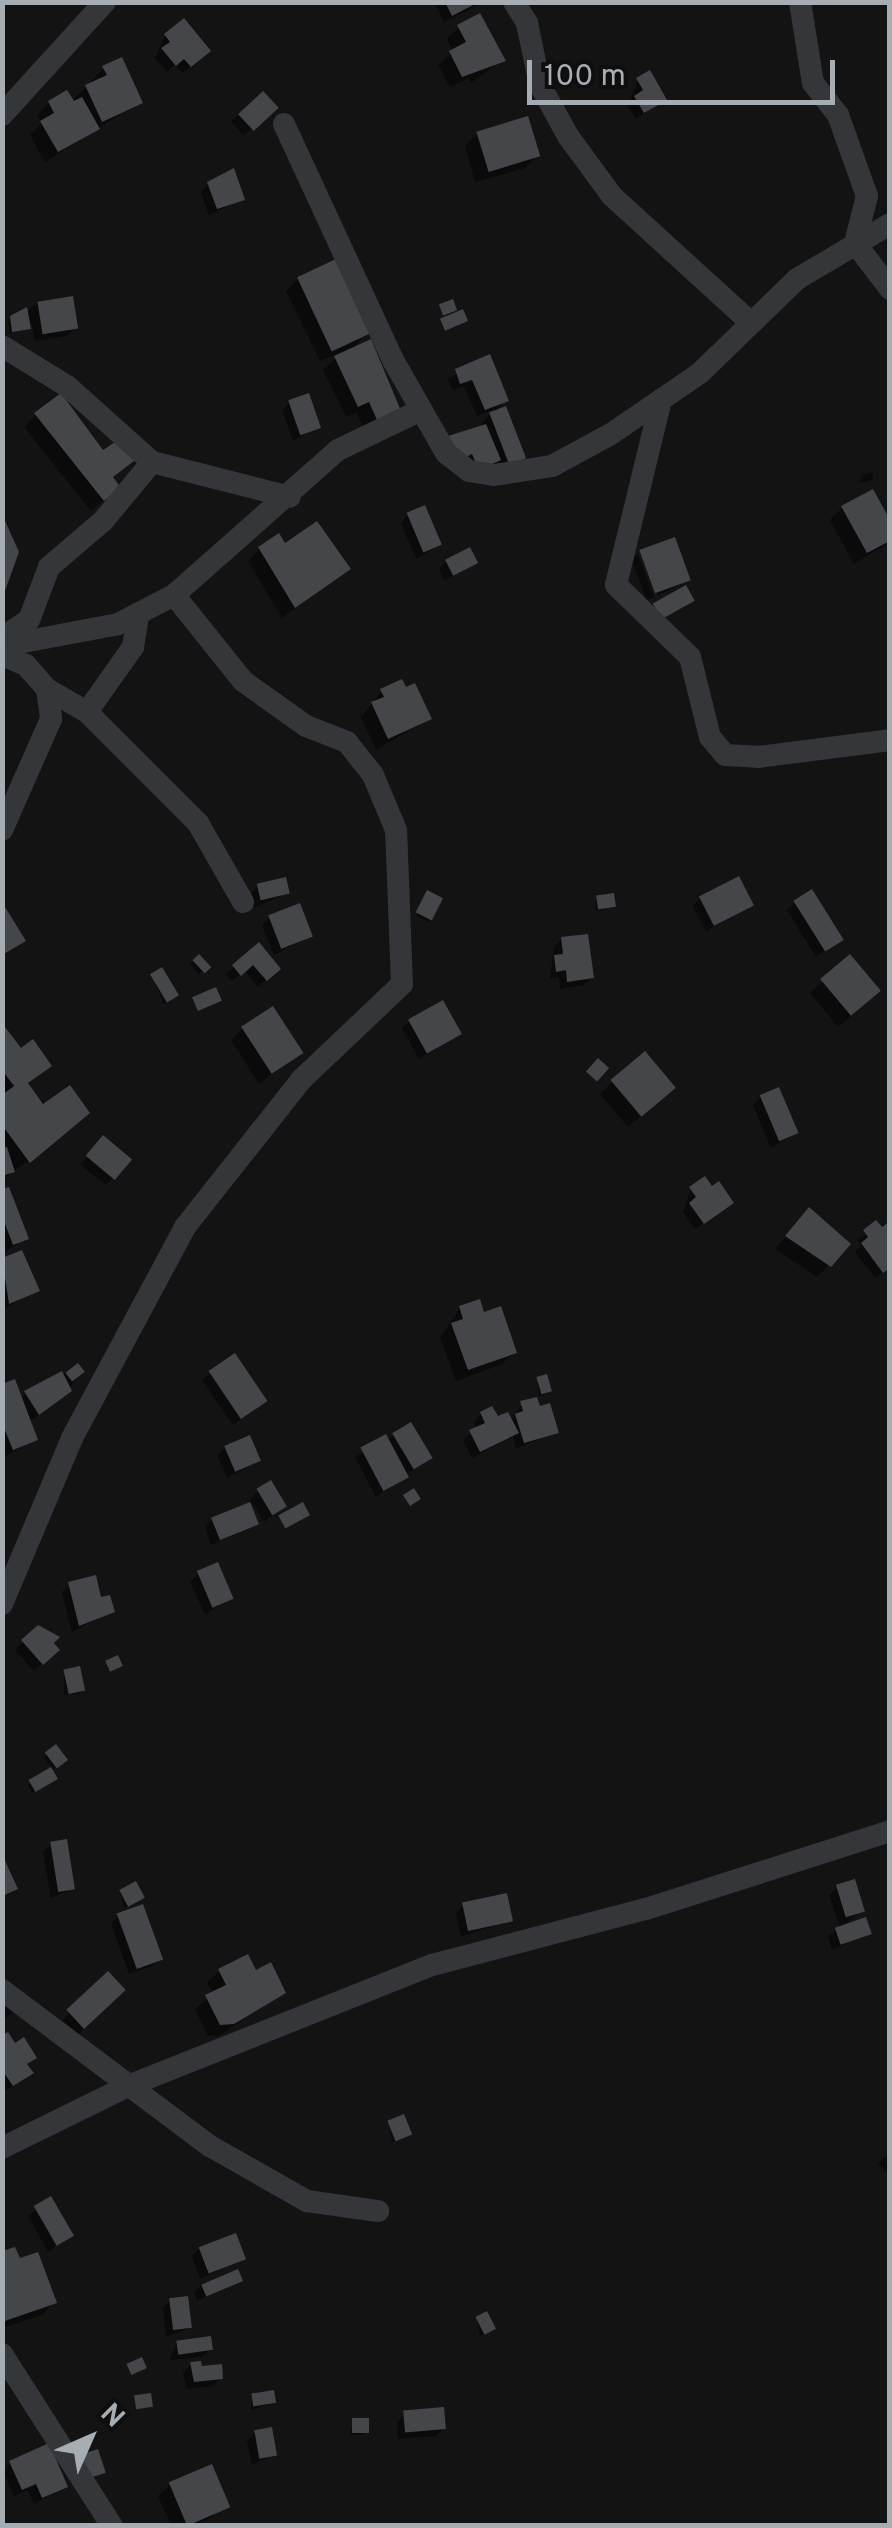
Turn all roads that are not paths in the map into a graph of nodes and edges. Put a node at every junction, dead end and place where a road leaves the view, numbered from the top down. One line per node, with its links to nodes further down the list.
1 (106, 2): 4 (street)
2 (514, 2): 9 (street)
3 (800, 2): 7 (street)
4 (2, 115)
5 (284, 124): 12 (street)
6 (890, 224): 7 (street)
7 (855, 243): 8 (street); 9 (street)
8 (890, 289)
9 (749, 320): 11 (street)
10 (2, 346): 13 (street)
11 (661, 400): 12 (street); 21 (street)
12 (421, 410): 14 (street)
13 (152, 462): 14 (street); 17 (street)
14 (290, 497): 15 (street)
15 (174, 594): 16 (street); 24 (street)
16 (138, 614): 17 (street); 20 (street)
17 (2, 642)
18 (2, 655): 19 (street)
19 (47, 689): 20 (street); 22 (street)
20 (86, 712): 23 (street)
21 (890, 740)
22 (2, 830)
23 (243, 902)
24 (2, 1604)
25 (890, 1830): 27 (street)
26 (2, 1990): 27 (street)
27 (128, 2086): 28 (street); 29 (street)
28 (2, 2148)
29 (378, 2211)
30 (2, 2354): 31 (street)
31 (112, 2526)

